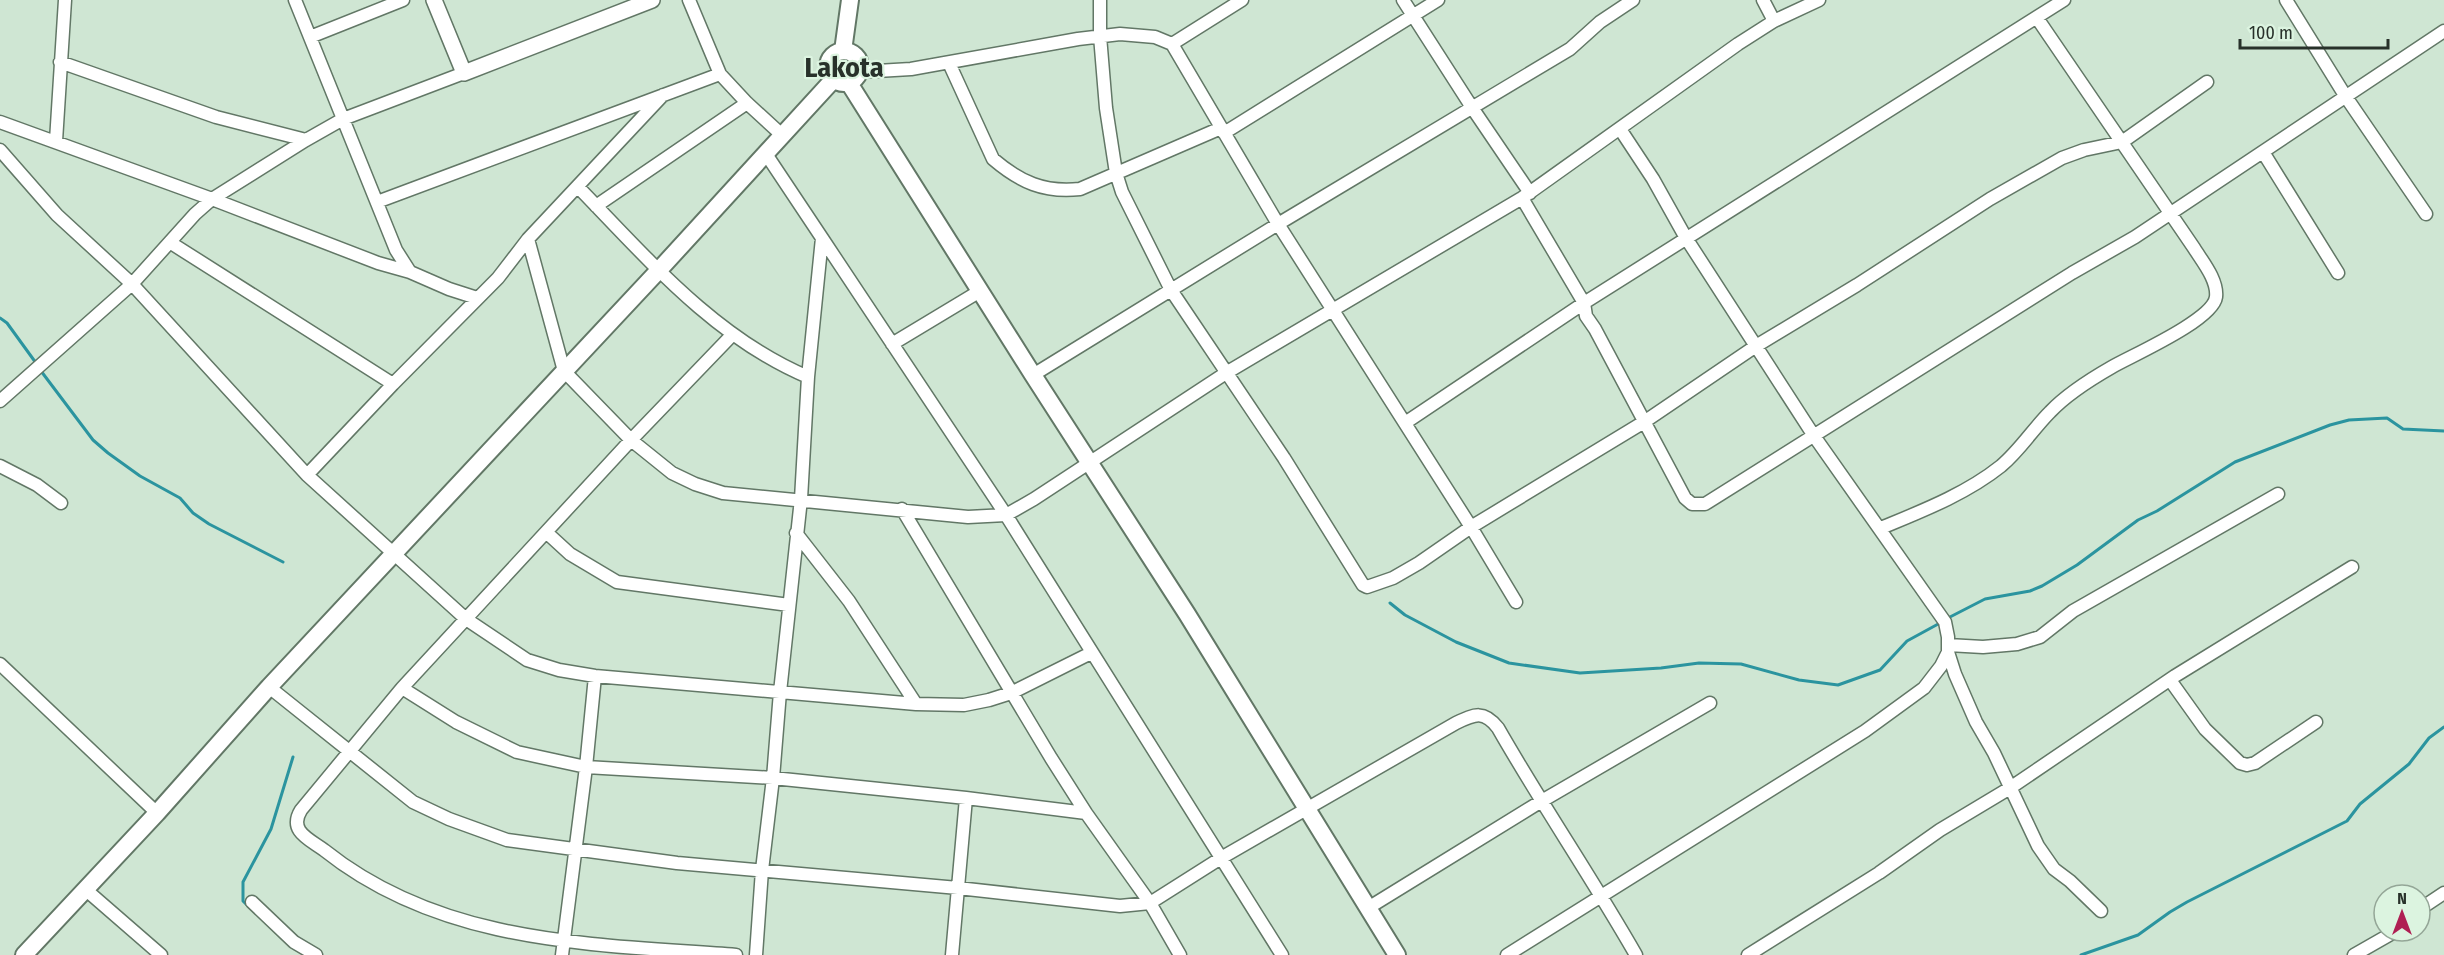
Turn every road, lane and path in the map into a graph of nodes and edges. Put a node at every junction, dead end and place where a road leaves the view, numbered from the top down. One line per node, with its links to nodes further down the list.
1 (65, 0): 25 (street)
2 (295, 0): 22 (street)
3 (403, 0): 22 (street)
4 (434, 0): 27 (street)
5 (652, 0): 27 (street)
6 (689, 0): 28 (street)
7 (850, 0): 24 (main road)
8 (1100, 0): 21 (street)
9 (1242, 0): 23 (street)
10 (1403, 0): 17 (street)
11 (1438, 0): 17 (street)
12 (1633, 0): 34 (street)
13 (1763, 0): 19 (street)
14 (1819, 0): 19 (street)
15 (2064, 0): 18 (street)
16 (2286, 0): 32 (street)
17 (1412, 15): 34 (street); 38 (street)
18 (2037, 18): 42 (street); 56 (street)
19 (1774, 21): 37 (street)
20 (2444, 31): 32 (street)
21 (1100, 36): 23 (street); 26 (street); 46 (street)
22 (310, 37): 35 (street)
23 (1172, 44): 38 (street)
24 (843, 51): 29 (main road); 29 (main road)
25 (60, 62): 40 (street); 41 (street)
26 (949, 63): 29 (street); 46 (street)
27 (464, 73): 35 (street)
28 (720, 74): 31 (street); 33 (street)
29 (847, 78): 39 (main road); 64 (main road)
30 (2207, 82): 42 (street)
31 (663, 95): 47 (street); 50 (street)
32 (2346, 97): 44 (street); 53 (street)
33 (747, 103): 39 (street); 51 (street)
34 (1473, 109): 48 (street); 54 (street)
35 (343, 119): 40 (street); 50 (street)
36 (0, 122): 41 (street)
37 (1620, 129): 48 (street); 56 (street)
38 (1222, 131): 46 (street); 54 (street)
39 (783, 136): 45 (main road)
40 (306, 140): 49 (street)
41 (56, 141): 49 (street)
42 (2122, 142): 52 (street); 70 (street)
43 (0, 150): 62 (street)
44 (2263, 152): 52 (street); 61 (street)
45 (766, 154): 55 (street); 59 (main road)
46 (1116, 173): 63 (street)
47 (578, 187): 51 (street); 57 (street)
48 (1526, 196): 66 (street); 67 (street)
49 (212, 199): 58 (street); 60 (street)
50 (376, 202): 60 (street)
51 (596, 206): 59 (street)
52 (2170, 213): 79 (street); 90 (street)
53 (2426, 214)
54 (1278, 224): 63 (street); 67 (street)
55 (822, 238): 69 (street); 74 (street)
56 (1686, 238): 66 (street); 70 (street)
57 (528, 239): 65 (street); 71 (street)
58 (171, 243): 62 (street); 75 (street)
59 (659, 270): 68 (street); 71 (main road)
60 (410, 272): 65 (street)
61 (2338, 273)
62 (132, 284): 76 (street); 83 (street)
63 (1171, 290): 72 (street); 73 (street)
64 (980, 291): 69 (street); 73 (main road)
65 (477, 298): 75 (street)
66 (1584, 303): 77 (street); 78 (street)
67 (1332, 309): 72 (street); 78 (street)
68 (733, 334): 74 (street); 80 (street)
69 (892, 344): 88 (street)
70 (1756, 346): 77 (street); 79 (street)
71 (564, 371): 80 (street); 93 (main road)
72 (1226, 373): 81 (street); 89 (street)
73 (1033, 375): 81 (main road)
74 (808, 377): 85 (street)
75 (393, 384): 83 (street)
76 (0, 401)
77 (1644, 422): 79 (street); 89 (street)
78 (1405, 423): 89 (street)
79 (1814, 436): 90 (street)
80 (632, 440): 85 (street); 91 (street)
81 (1090, 463): 88 (street); 116 (main road)
82 (0, 466): 86 (street)
83 (307, 475): 93 (street)
84 (2278, 494): 98 (street)
85 (801, 499): 87 (street); 92 (street)
86 (61, 503)
87 (902, 509): 88 (street); 106 (street)
88 (1006, 515): 99 (street)
89 (1471, 527): 95 (street)
90 (1881, 528): 98 (street)
91 (546, 532): 96 (street); 97 (street)
92 (796, 532): 96 (street); 108 (street)
93 (393, 554): 97 (street); 103 (main road)
94 (2352, 567): 102 (street)
95 (1516, 603)
96 (789, 605): 105 (street)
97 (466, 619): 101 (street); 104 (street)
98 (1948, 648): 113 (street); 125 (street)
99 (1091, 653): 106 (street); 120 (street)
100 (0, 664): 117 (street)
101 (595, 676): 105 (street); 111 (street)
102 (2170, 680): 109 (street); 113 (street)
103 (269, 687): 110 (street); 117 (main road)
104 (402, 688): 110 (street); 111 (street)
105 (780, 692): 108 (street); 112 (street)
106 (1011, 693): 108 (street); 118 (street)
107 (1710, 703): 115 (street)
108 (916, 704)
109 (2316, 722)
110 (350, 752): 119 (street); 131 (street)
111 (586, 767): 112 (street); 119 (street)
112 (773, 778): 114 (street); 121 (street)
113 (2010, 788): 130 (street); 145 (street)
114 (966, 798): 118 (street); 122 (street)
115 (1540, 802): 116 (street); 125 (street); 129 (street)
116 (1307, 808): 120 (street); 129 (main road)
117 (157, 813): 123 (main road)
118 (1086, 813): 127 (street)
119 (576, 851): 121 (street); 131 (street)
120 (1221, 858): 127 (street); 141 (street)
121 (762, 870): 122 (street); 138 (street)
122 (958, 888): 127 (street); 139 (street)
123 (85, 889): 133 (main road); 134 (street)
124 (2444, 892): 128 (street)
125 (1601, 895): 143 (street); 144 (street)
126 (252, 902): 135 (street)
127 (1150, 903): 140 (street)
128 (2432, 903)
129 (1368, 908): 142 (main road)
130 (2101, 911)
131 (564, 942): 136 (street); 137 (street)
132 (2375, 943): 146 (street)
133 (24, 955)
134 (161, 955)
135 (316, 955)
136 (562, 955)
137 (736, 955)
138 (756, 955)
139 (952, 955)
140 (1180, 955)
141 (1282, 955)
142 (1397, 955)
143 (1507, 955)
144 (1636, 955)
145 (1748, 955)
146 (2354, 955)

